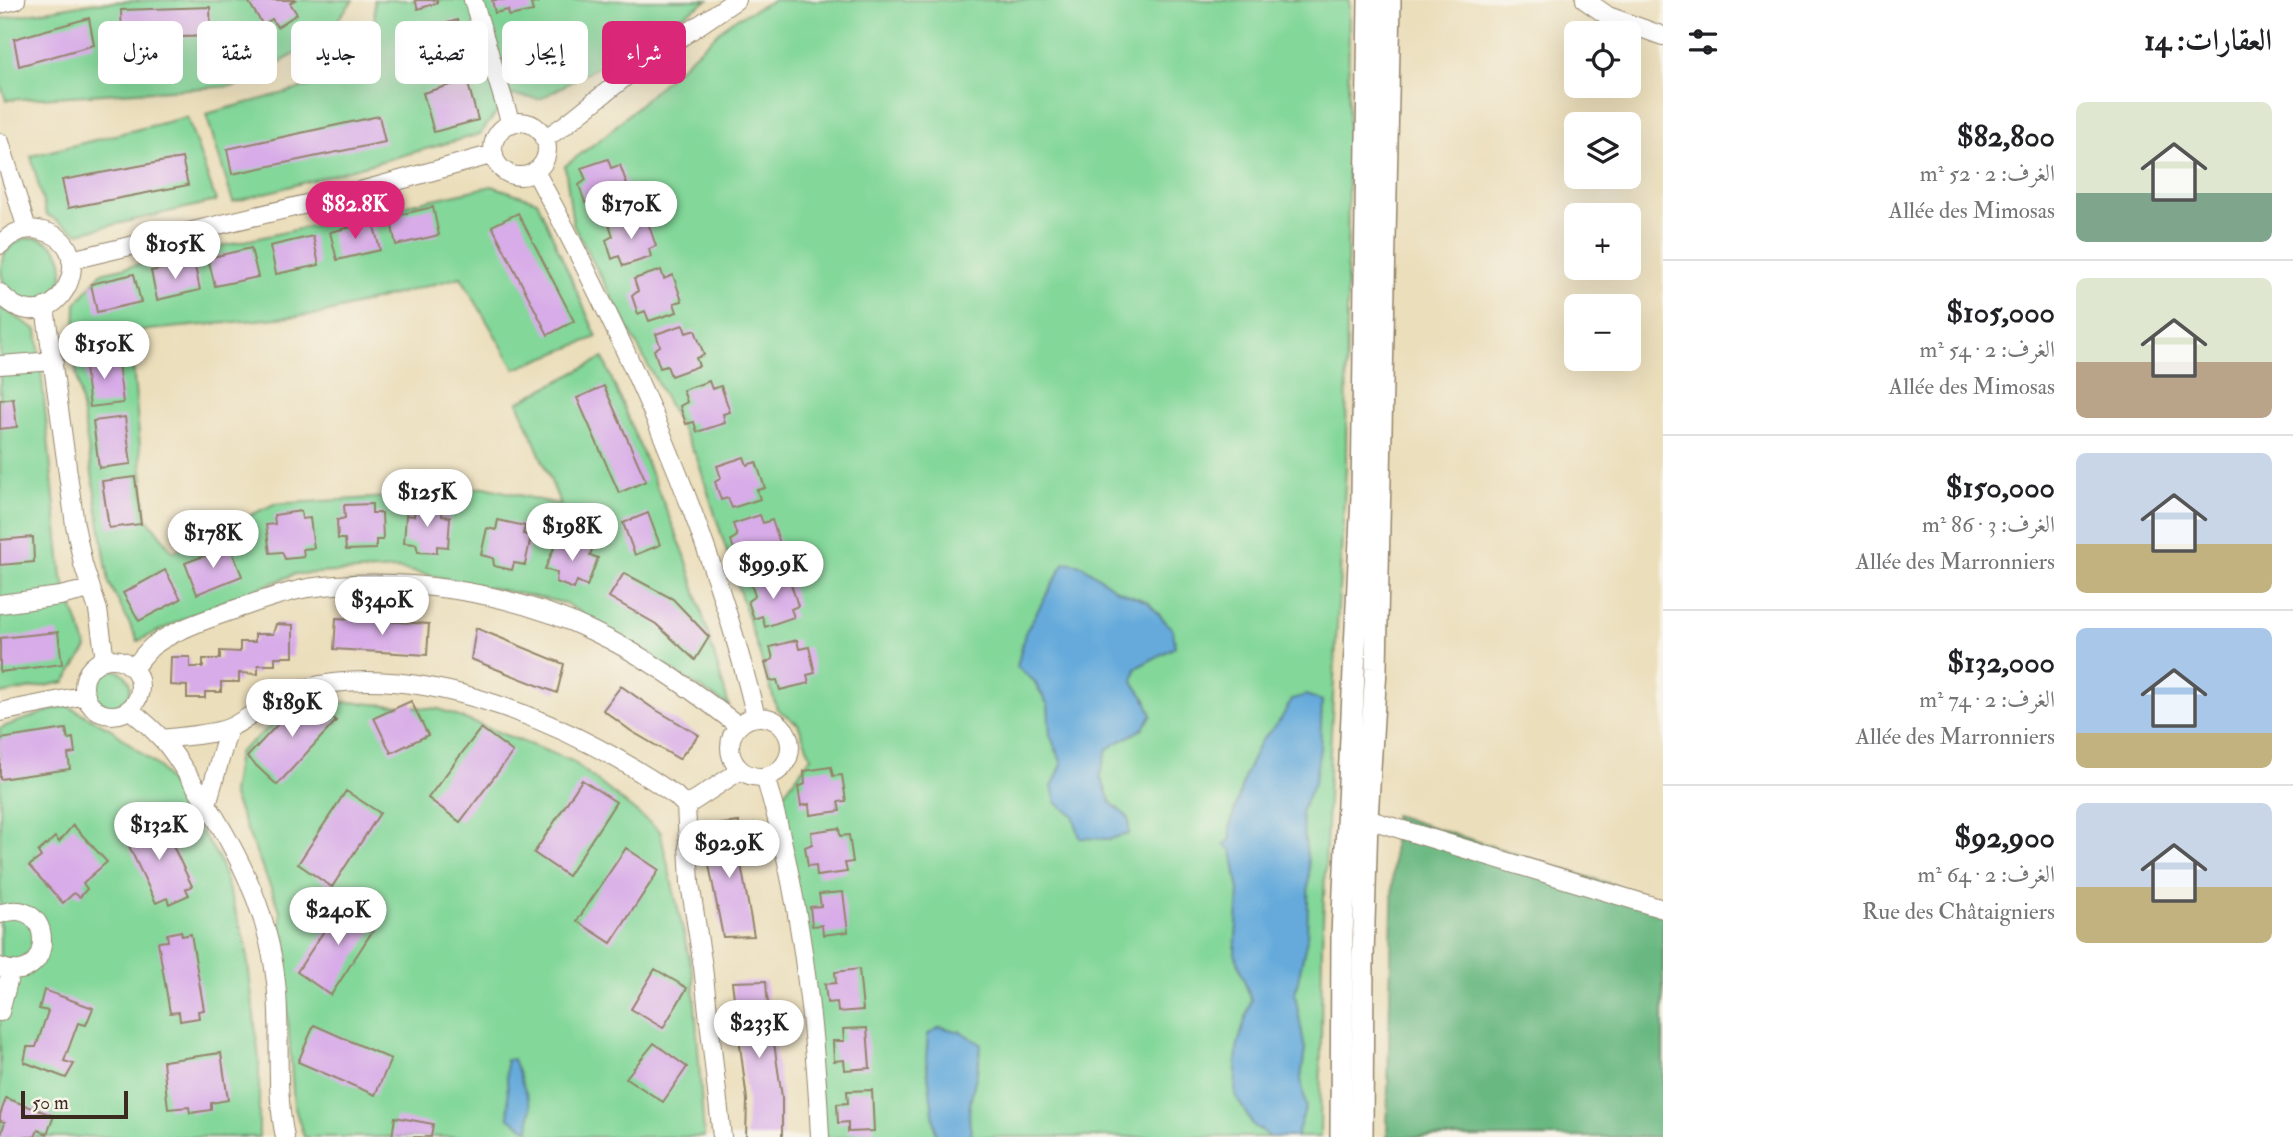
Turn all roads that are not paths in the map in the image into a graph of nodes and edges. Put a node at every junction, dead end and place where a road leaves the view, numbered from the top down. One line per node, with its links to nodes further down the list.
1 (16, 0): 7 (street)
2 (473, 0): 9 (street)
3 (736, 0): 10 (street)
4 (1368, 0): 44 (street)
5 (1390, 0): 36 (street)
6 (1586, 0): 8 (street)
7 (0, 4)
8 (1663, 36)
9 (511, 124): 10 (street); 12 (street)
10 (544, 139): 13 (street)
11 (0, 142): 14 (street)
12 (494, 153): 13 (street); 16 (street)
13 (535, 171): 28 (street)
14 (27, 229): 15 (street); 16 (street)
15 (0, 245)
16 (71, 260): 18 (street)
17 (0, 293): 18 (street)
18 (45, 307): 19 (street)
19 (54, 361): 20 (street); 21 (street)
20 (0, 365)
21 (90, 589): 22 (street); 23 (street)
22 (0, 604)
23 (105, 660): 24 (street); 25 (street)
24 (133, 668): 26 (street); 29 (street)
25 (86, 695): 26 (street); 27 (street)
26 (129, 709): 31 (street)
27 (0, 712)
28 (757, 717): 29 (street); 33 (street)
29 (739, 726): 32 (street)
30 (229, 728): 31 (street); 34 (street); 35 (street)
31 (163, 739): 34 (street)
32 (741, 770): 33 (street); 35 (street)
33 (765, 777): 43 (street)
34 (207, 804): 41 (street)
35 (686, 806): 42 (street)
36 (1367, 819): 37 (street); 45 (street)
37 (1663, 909)
38 (0, 914): 39 (street)
39 (5, 969): 40 (street)
40 (0, 1012)
41 (285, 1137)
42 (722, 1137)
43 (820, 1137)
44 (1341, 1137)
45 (1362, 1137)

